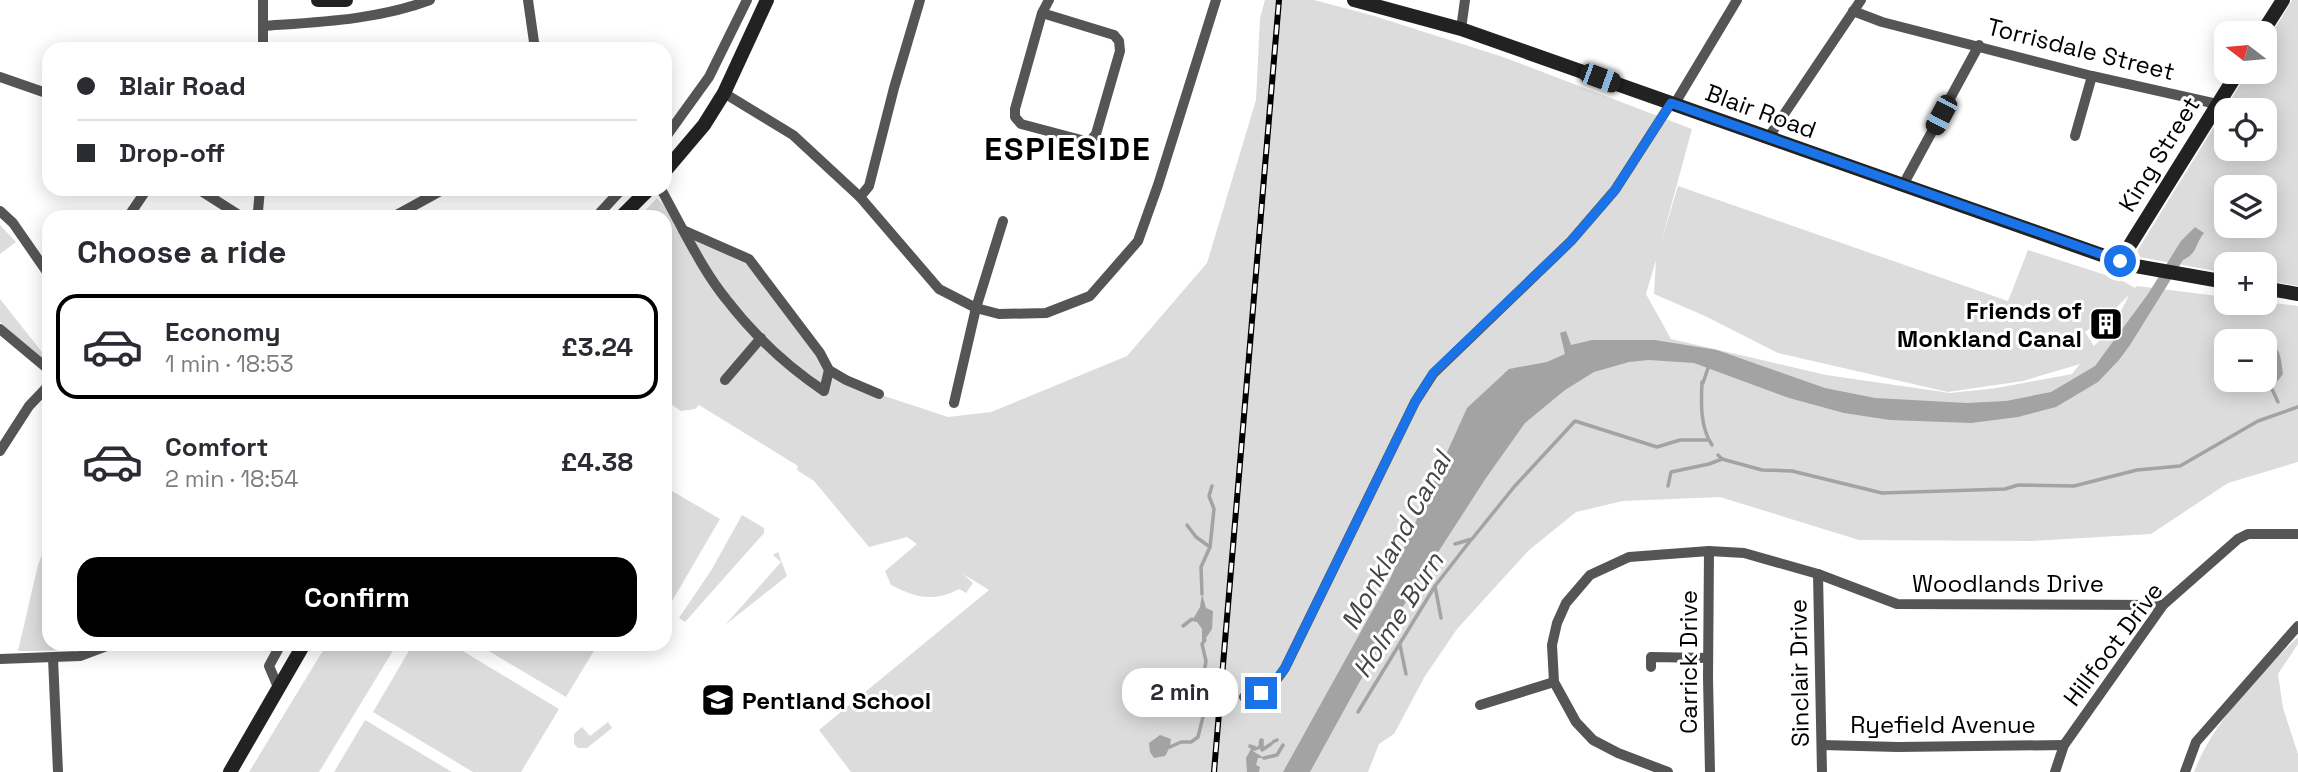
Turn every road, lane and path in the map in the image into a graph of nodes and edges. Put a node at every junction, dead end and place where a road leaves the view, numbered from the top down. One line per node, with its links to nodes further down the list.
1 (264, 0): 19 (street)
2 (318, 0): 3 (street)
3 (345, 0)
4 (430, 0): 19 (street)
5 (528, 0): 22 (street)
6 (747, 0): 31 (street)
7 (767, 0): 27 (street)
8 (920, 0): 41 (street)
9 (1049, 0): 17 (street)
10 (1216, 0): 54 (street)
11 (1354, 0): 20 (street, Blair Road)
12 (1465, 0): 20 (street)
13 (1737, 0): 29 (street)
14 (1861, 0): 16 (street)
15 (2283, 0): 18 (street)
16 (1853, 11): 23 (street, Torrisdale Street); 33 (street)
17 (1042, 13): 17 (street)
18 (2270, 21)
19 (263, 26): 21 (street)
20 (1461, 29): 29 (street, Blair Road)
21 (263, 42)
22 (535, 42)
23 (1979, 45): 24 (street, Torrisdale Street); 35 (street)
24 (2092, 76): 28 (street, Torrisdale Street); 32 (street)
25 (0, 77): 26 (street)
26 (42, 92)
27 (724, 93): 34 (street); 41 (street)
28 (2214, 103)
29 (1672, 104): 33 (street, Blair Road); 78 (street)
30 (2214, 109): 49 (street, King Street)
31 (672, 128)
32 (2075, 136)
33 (1768, 138): 35 (street, Blair Road)
34 (672, 160)
35 (1903, 185): 49 (street, Blair Road)
36 (209, 196): 42 (street)
37 (430, 196): 43 (street)
38 (616, 196): 44 (street)
39 (642, 196): 45 (street)
40 (665, 196): 48 (street)
41 (860, 197): 54 (street)
42 (231, 210)
43 (406, 210)
44 (602, 210)
45 (628, 210)
46 (0, 211): 50 (street)
47 (1003, 221): 54 (street)
48 (683, 230): 56 (street); 58 (street)
49 (2120, 261): 51 (street, Blair Road)
50 (42, 265)
51 (2214, 280)
52 (2277, 290): 53 (street)
53 (2298, 293)
54 (976, 308): 62 (street)
55 (0, 329): 57 (street)
56 (761, 338): 58 (street); 59 (street)
57 (42, 364)
58 (830, 370): 61 (street)
59 (725, 380)
60 (42, 392): 63 (street)
61 (879, 394)
62 (954, 403)
63 (0, 451)
64 (2298, 534): 67 (street, Hillfoot Drive)
65 (1709, 551): 66 (street, Woodlands Drive); 74 (street, Carrick Drive); 76 (street, Woodlands Drive)
66 (1818, 573): 67 (street, Woodlands Drive); 80 (street, Sinclair Drive)
67 (2164, 605): 81 (street, Hillfoot Drive)
68 (2298, 626): 88 (street)
69 (93, 651): 73 (street)
70 (277, 651): 77 (street)
71 (300, 651): 77 (street)
72 (1651, 657): 74 (street)
73 (53, 658): 75 (street); 82 (street)
74 (1708, 658): 85 (street, Carrick Drive)
75 (0, 659)
76 (1554, 682): 79 (street); 84 (street, Woodlands Drive)
77 (278, 687): 83 (street)
78 (1244, 697)
79 (1480, 705)
80 (1822, 745): 81 (street, Ryefield Avenue); 86 (street, Sinclair Drive)
81 (2064, 745): 87 (street, Hillfoot Drive)
82 (58, 772)
83 (230, 772)
84 (1668, 772)
85 (1710, 772)
86 (1822, 772)
87 (2055, 772)
88 (2185, 772)

